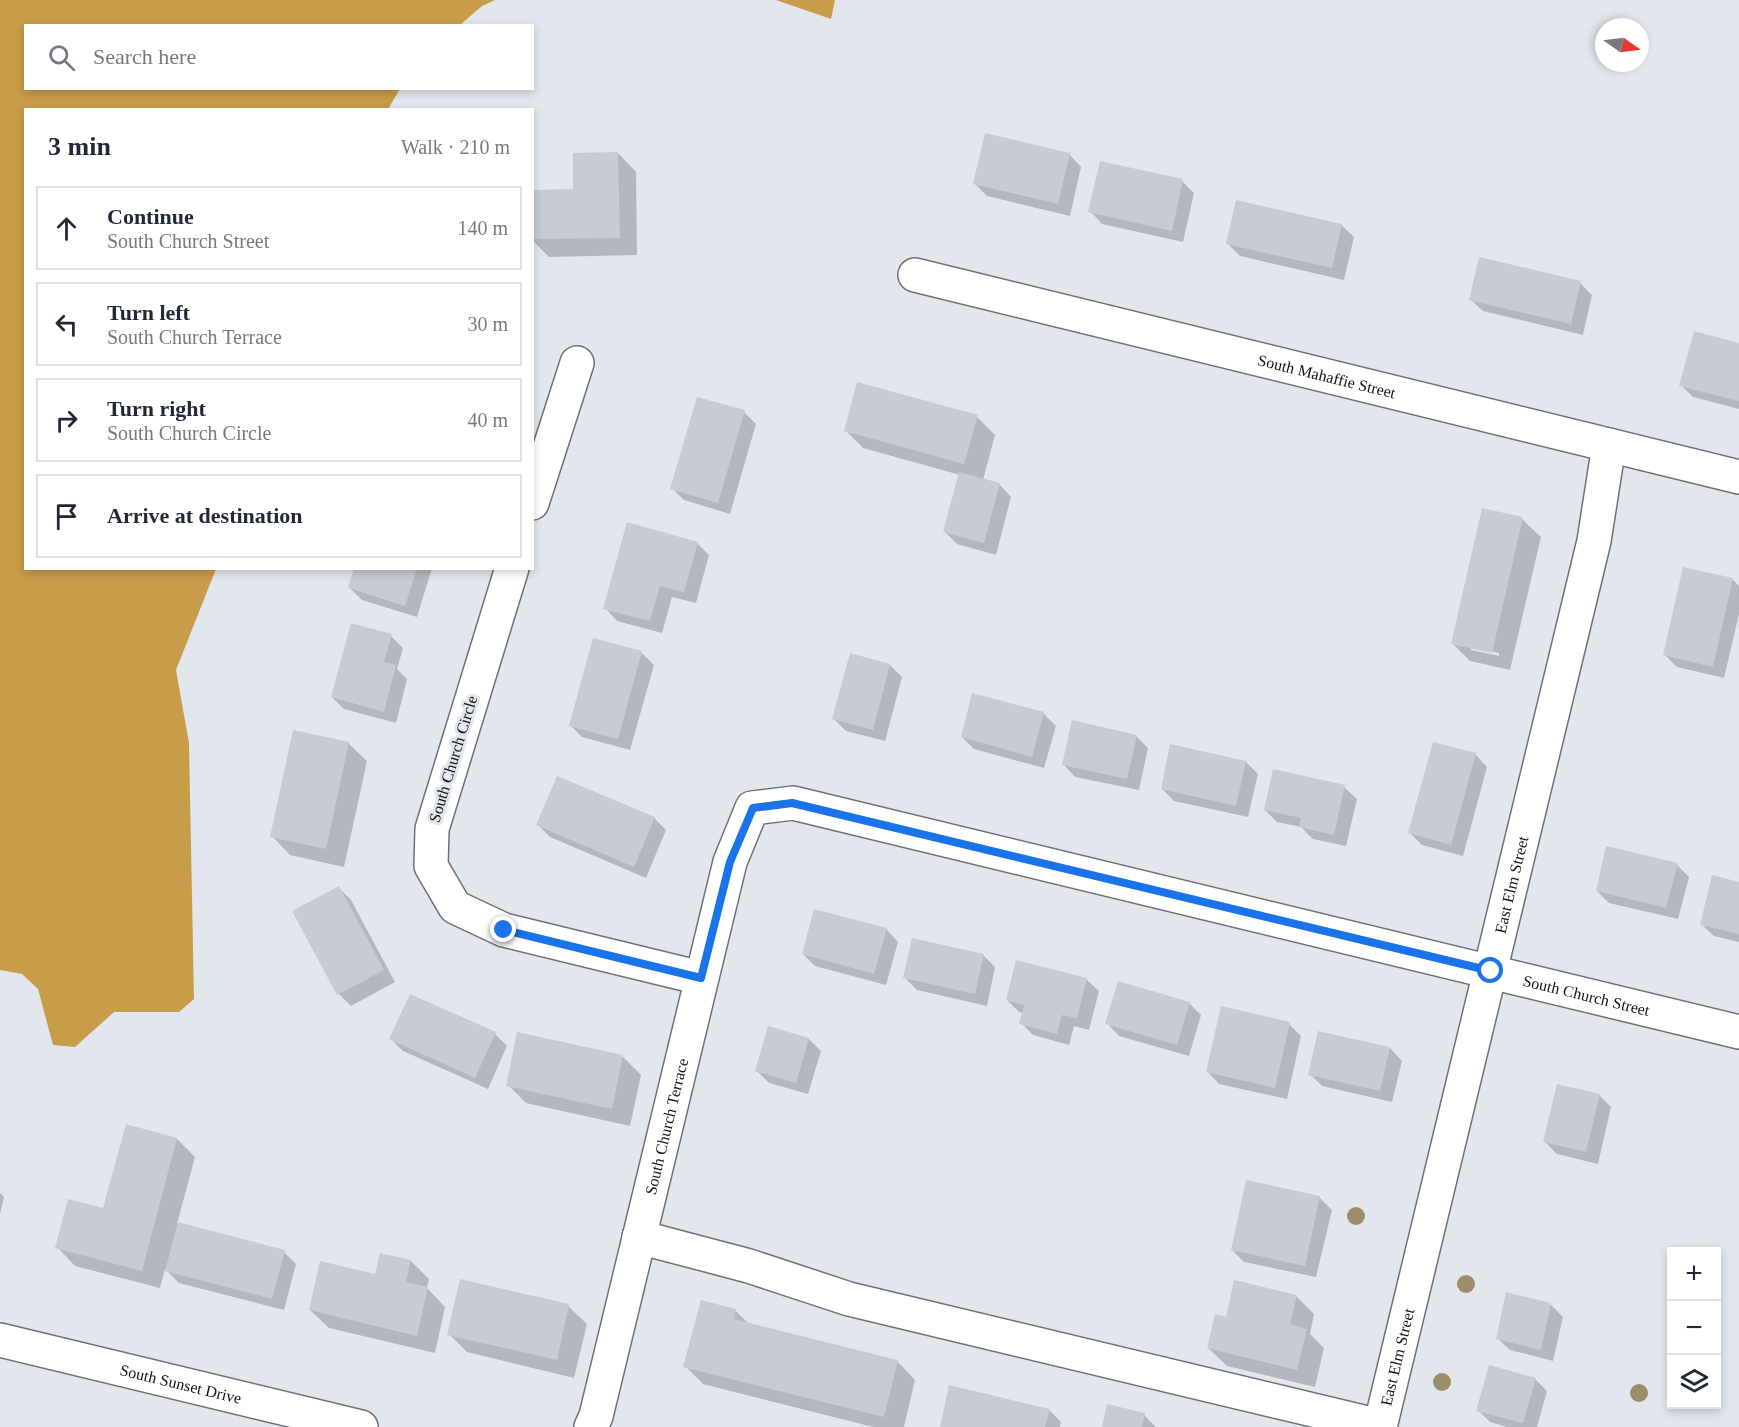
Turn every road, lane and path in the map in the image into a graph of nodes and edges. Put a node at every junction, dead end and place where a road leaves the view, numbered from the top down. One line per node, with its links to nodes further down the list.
1 (915, 275): 3 (street, South Mahaffie Street)
2 (577, 363): 5 (street)
3 (1609, 445): 4 (street, South Mahaffie Street); 8 (street, East Elm Street)
4 (1739, 477)
5 (534, 496)
6 (511, 570): 9 (street, South Church Circle)
7 (746, 826): 8 (street, South Church Street); 9 (street, South Church Terrace)
8 (1491, 971): 10 (street, South Church Street); 14 (street, East Elm Street)
9 (701, 978): 11 (street, South Church Terrace)
10 (1739, 1032)
11 (639, 1237): 14 (street); 16 (street, South Church Terrace)
12 (0, 1340): 13 (street, South Sunset Drive)
13 (253, 1414): 15 (street, South Sunset Drive)
14 (1380, 1426)
15 (361, 1427)
16 (591, 1427)

